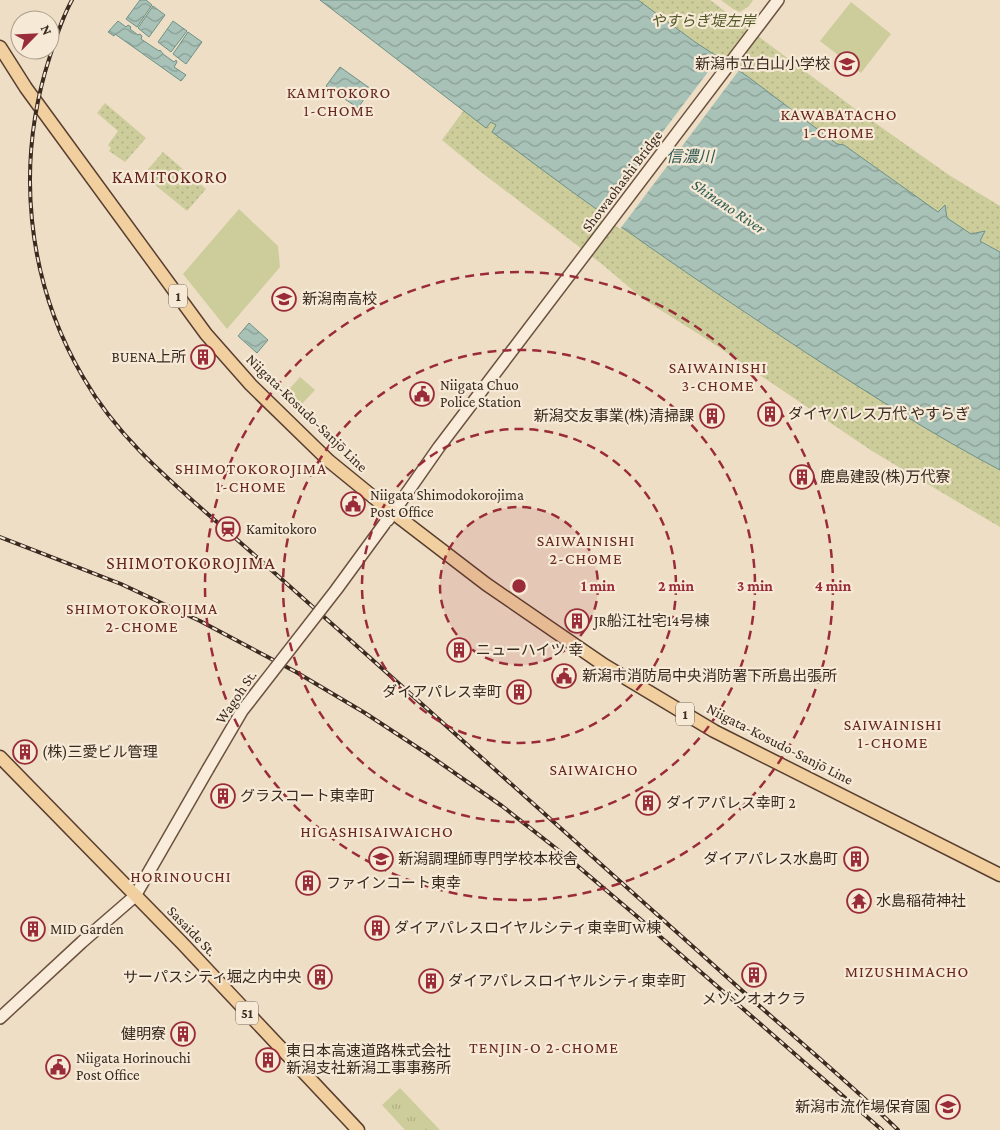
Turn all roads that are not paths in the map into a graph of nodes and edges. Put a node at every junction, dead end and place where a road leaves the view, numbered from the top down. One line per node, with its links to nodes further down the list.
1 (778, 0): 3 (main road, Showaohashi Bridge)
2 (0, 47): 4 (main road, Niigata-Kosudo-Sanjō Line / 1)
3 (490, 381): 4 (main road, Wagoh St.)
4 (394, 513): 6 (main road, Niigata-Kosudo-Sanjō Line / 1); 7 (main road, Wagoh St., bridge)
5 (0, 757): 7 (main road, Sasaide St. / 51)
6 (1000, 875)
7 (135, 896): 8 (main road, Wagoh St.); 9 (main road, Sasaide St. / 51)
8 (0, 1018)
9 (358, 1130)

